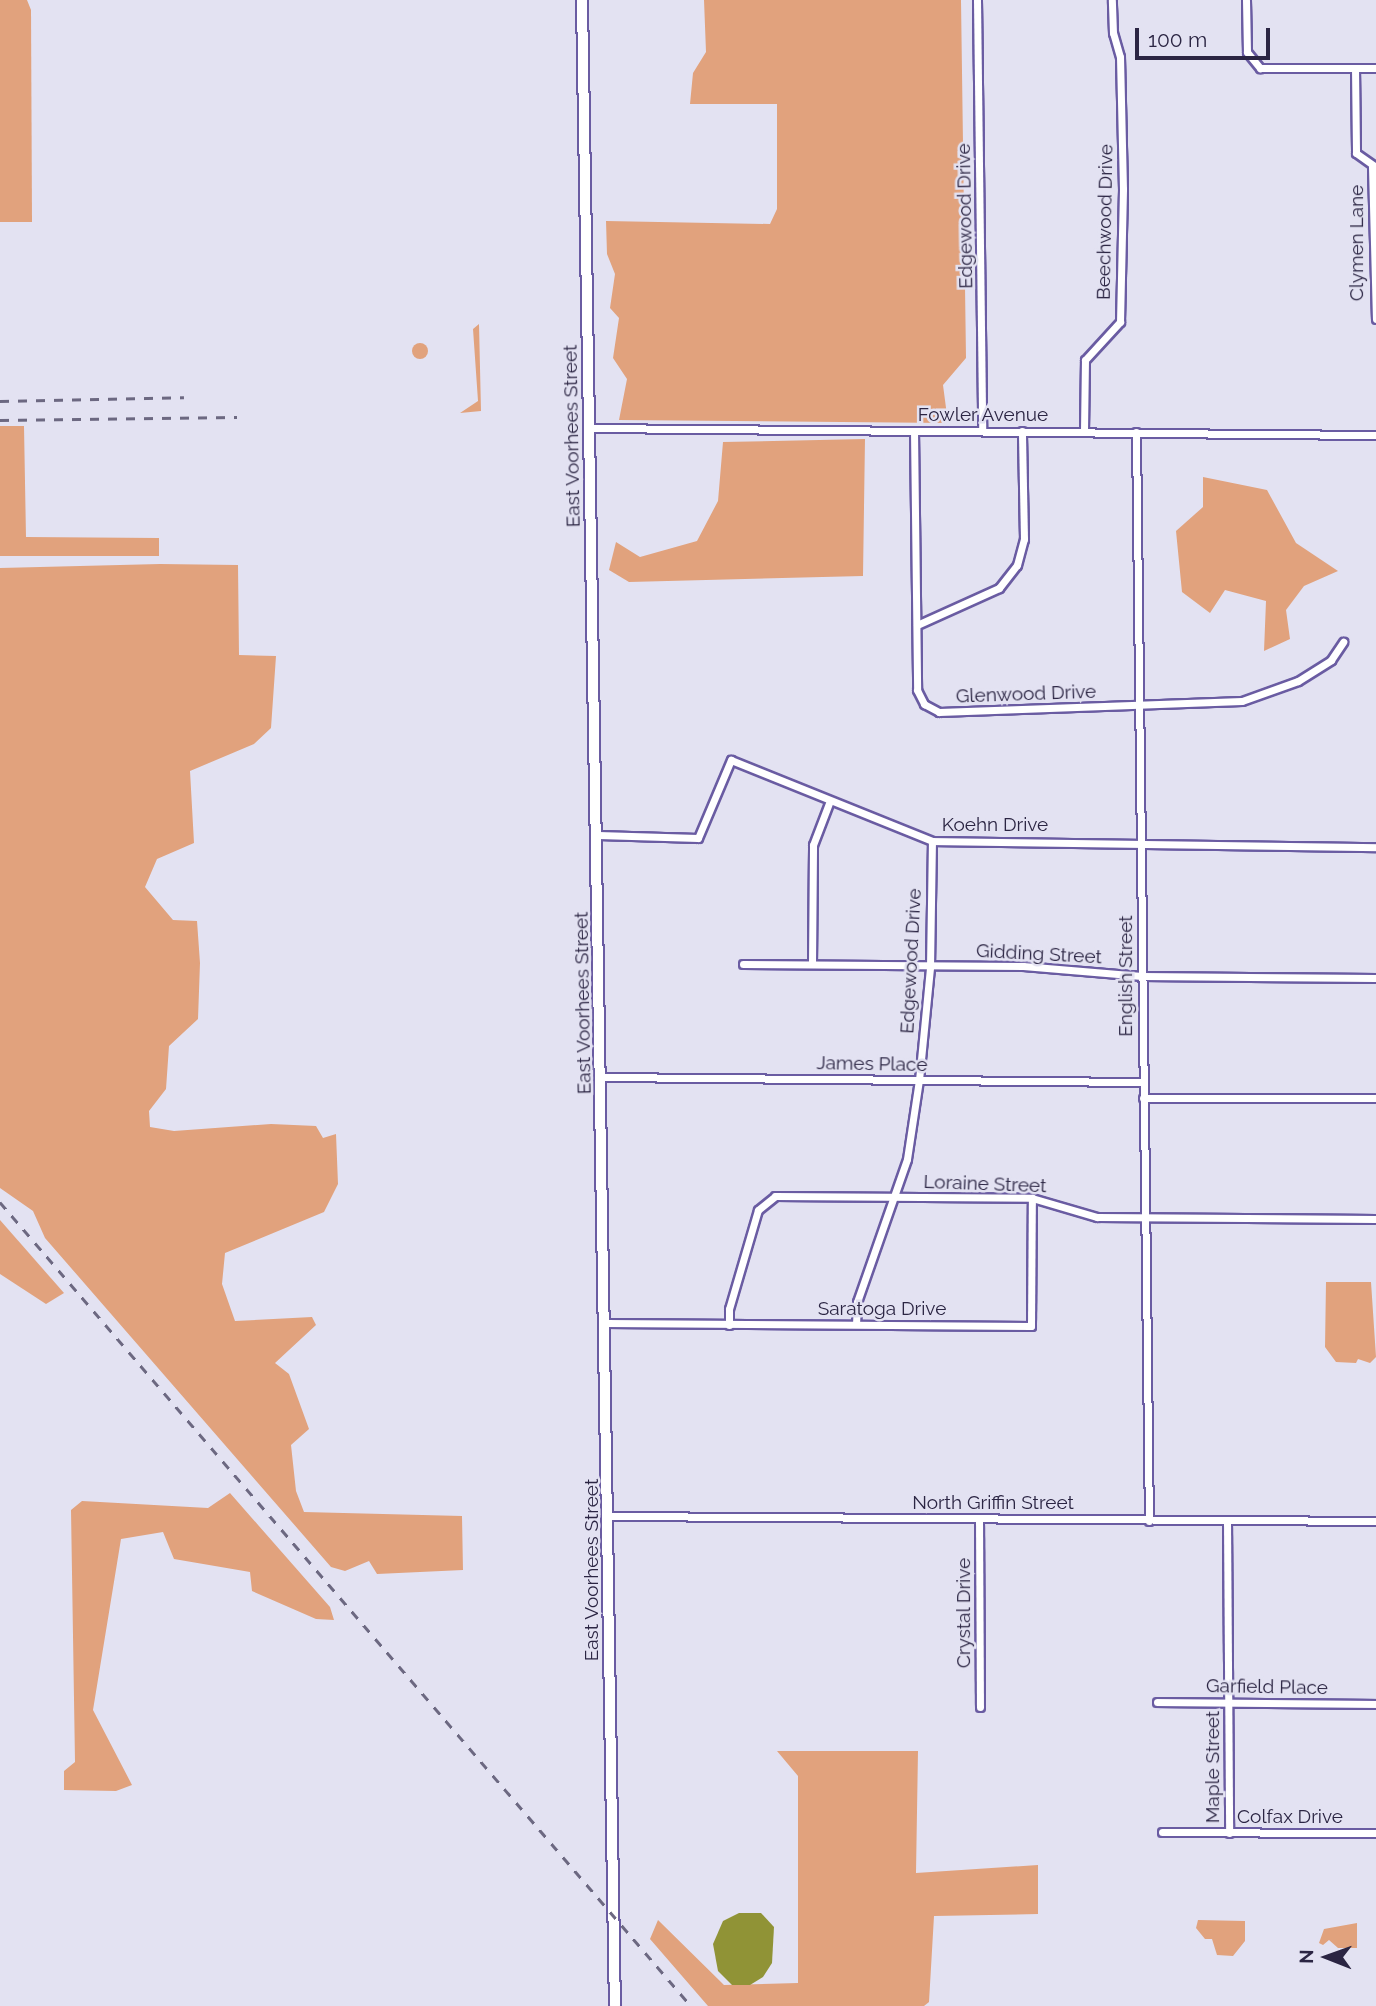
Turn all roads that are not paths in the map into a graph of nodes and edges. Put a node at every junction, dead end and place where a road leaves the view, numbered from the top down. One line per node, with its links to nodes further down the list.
1 (582, 0): 9 (main road, East Voorhees Street)
2 (1112, 0): 13 (street, Beechwood Drive)
3 (1246, 0): 5 (street)
4 (977, 1): 11 (street, Edgewood Drive)
5 (1355, 68): 6 (street); 7 (street)
6 (1376, 68)
7 (1374, 167): 8 (street, Clymen Lane)
8 (1376, 319)
9 (589, 428): 10 (street, Fowler Avenue); 20 (main road, East Voorhees Street)
10 (914, 431): 11 (street, Fowler Avenue); 16 (street, Glenwood Drive)
11 (982, 431): 12 (street, Fowler Avenue)
12 (1022, 431): 13 (street, Fowler Avenue); 16 (street)
13 (1084, 431): 14 (street, Fowler Avenue)
14 (1136, 432): 15 (street, Fowler Avenue); 18 (street, English Street)
15 (1376, 435)
16 (917, 625): 18 (street, Glenwood Drive)
17 (1343, 642): 18 (street, Glenwood Drive)
18 (1139, 706): 22 (street, English Street)
19 (829, 803): 20 (street, Koehn Drive); 21 (street, Koehn Drive); 25 (street)
20 (598, 835): 29 (main road, East Voorhees Street)
21 (932, 841): 22 (street, Koehn Drive); 26 (street, Edgewood Drive)
22 (1141, 843): 23 (street, Koehn Drive); 27 (street, English Street)
23 (1376, 846)
24 (743, 964): 25 (street, Gidding Street)
25 (812, 964): 26 (street, Gidding Street)
26 (929, 967): 27 (street, Gidding Street); 30 (street, Edgewood Drive)
27 (1142, 976): 28 (street, Gidding Street); 31 (street, English Street)
28 (1376, 978)
29 (601, 1077): 30 (street, James Place); 38 (main road, East Voorhees Street)
30 (919, 1080): 31 (street, James Place); 34 (street, Edgewood Drive)
31 (1142, 1082): 32 (street, English Street)
32 (1143, 1098): 33 (street); 36 (street, English Street)
33 (1376, 1098)
34 (896, 1197): 35 (street, Loraine Street); 39 (street, Edgewood Drive); 40 (street, Loraine Street)
35 (1032, 1198): 36 (street, Loraine Street); 39 (street, Saratoga Drive)
36 (1145, 1217): 37 (street, Loraine Street); 43 (street, English Street)
37 (1376, 1219)
38 (606, 1322): 40 (street, Saratoga Drive); 41 (main road, East Voorhees Street)
39 (856, 1324): 40 (street, Saratoga Drive)
40 (729, 1325)
41 (610, 1516): 42 (street, North Griffin Street); 53 (main road, East Voorhees Street)
42 (979, 1519): 43 (street, North Griffin Street); 49 (street, Crystal Drive)
43 (1149, 1521): 44 (street, North Griffin Street)
44 (1227, 1521): 45 (street, North Griffin Street); 47 (street, Maple Street)
45 (1376, 1521)
46 (1157, 1702): 47 (street, Garfield Place)
47 (1228, 1703): 48 (street, Garfield Place); 51 (street, Maple Street)
48 (1376, 1704)
49 (980, 1707)
50 (1162, 1832): 51 (street, Colfax Drive)
51 (1229, 1833): 52 (street, Colfax Drive)
52 (1376, 1833)
53 (615, 2006)

